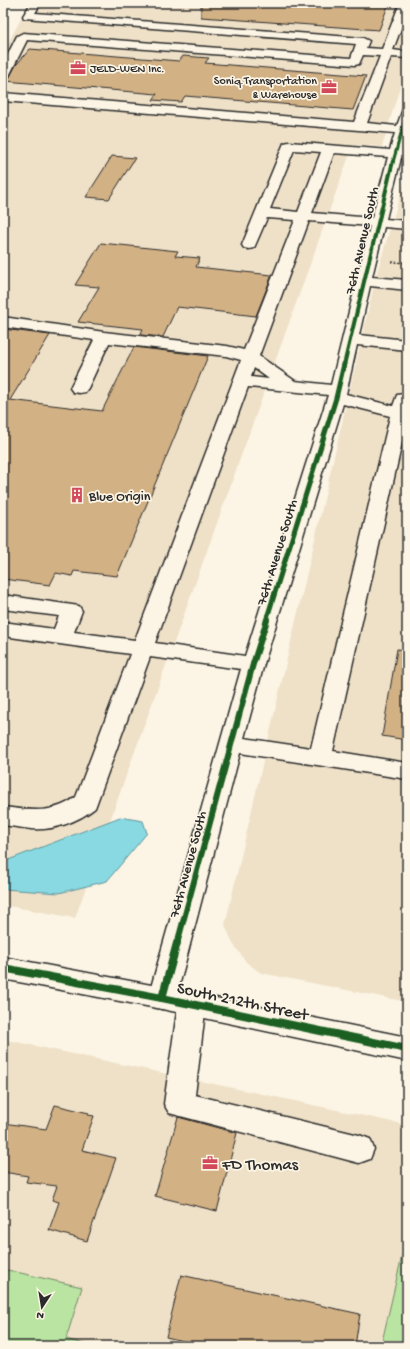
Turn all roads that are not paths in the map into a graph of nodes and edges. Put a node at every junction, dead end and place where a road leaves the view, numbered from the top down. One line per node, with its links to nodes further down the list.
1 (36, 3): 3 (street)
2 (405, 3): 4 (street)
3 (359, 51): 4 (street); 6 (street)
4 (386, 53): 5 (street); 9 (street)
5 (407, 55)
6 (3, 76)
7 (3, 97): 9 (street)
8 (407, 112): 10 (street, 76th Avenue South)
9 (359, 127): 10 (street)
10 (402, 130): 12 (street, 76th Avenue South)
11 (329, 149): 12 (street); 13 (street); 14 (street)
12 (401, 155): 15 (street, 76th Avenue South)
13 (262, 213): 14 (street); 17 (street)
14 (303, 216): 15 (street); 24 (street)
15 (378, 222): 16 (street); 18 (street, 76th Avenue South)
16 (407, 225)
17 (249, 245)
18 (365, 281): 19 (street); 22 (street, 76th Avenue South)
19 (407, 285)
20 (3, 322): 21 (street)
21 (104, 337): 24 (street); 27 (street)
22 (350, 339): 23 (street); 28 (street, 76th Avenue South)
23 (407, 345)
24 (250, 357): 25 (street); 26 (street)
25 (241, 381): 26 (street); 33 (street)
26 (290, 386): 28 (street)
27 (79, 388)
28 (337, 395): 29 (street); 34 (street, 76th Avenue South)
29 (403, 406): 36 (street)
30 (3, 602): 32 (street)
31 (3, 629): 32 (street)
32 (61, 637): 33 (street)
33 (142, 648): 34 (street); 38 (street)
34 (253, 664): 35 (street, 76th Avenue South)
35 (232, 744): 36 (street); 40 (street, 76th Avenue South)
36 (320, 758): 37 (street)
37 (407, 771)
38 (3, 816)
39 (3, 968): 40 (street, South 212th Street)
40 (162, 998): 41 (street, South 212th Street)
41 (192, 1004): 42 (street, South 212th Street); 43 (street)
42 (407, 1049)
43 (359, 1149)

